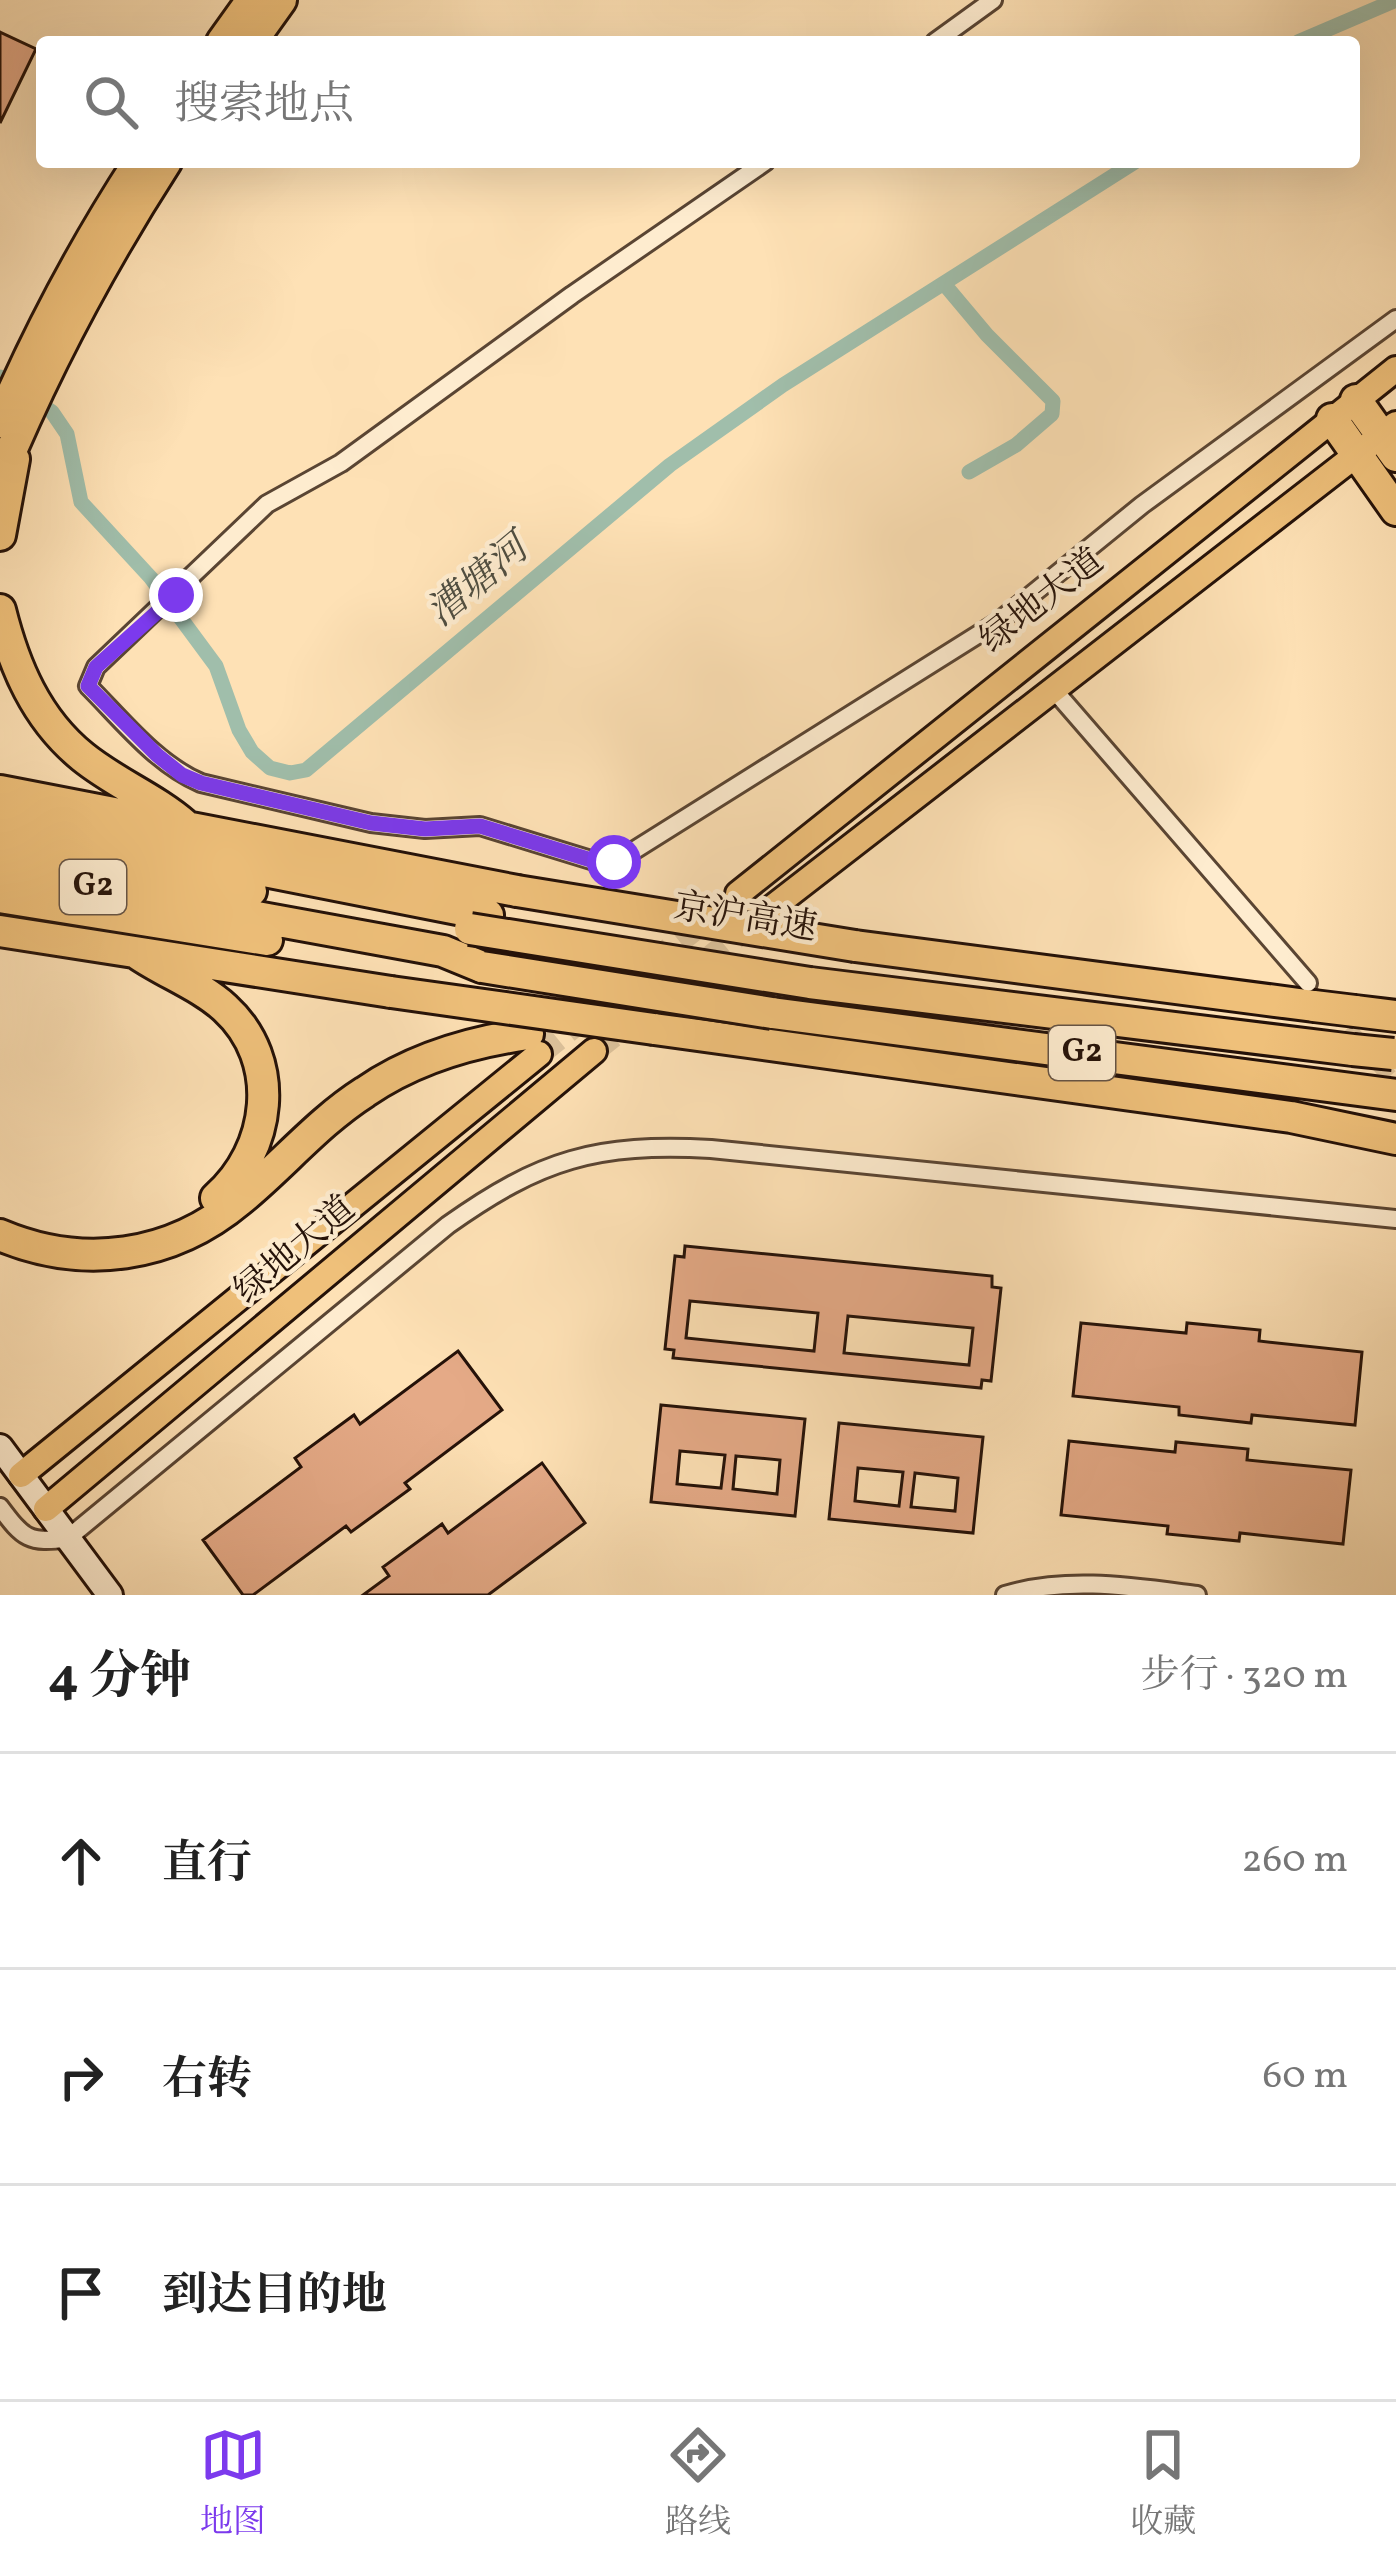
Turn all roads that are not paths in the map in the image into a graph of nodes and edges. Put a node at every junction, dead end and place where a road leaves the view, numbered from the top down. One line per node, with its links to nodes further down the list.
1 (252, 0): 4 (highway)
2 (280, 0): 5 (highway)
3 (993, 0): 6 (street)
4 (226, 36)
5 (255, 36)
6 (942, 36)
7 (135, 168): 11 (highway)
8 (162, 168): 11 (highway)
9 (756, 168): 10 (street)
10 (1396, 319)
11 (39, 362): 14 (highway)
12 (1396, 369): 13 (main road, 绿地大道)
13 (1344, 410): 15 (highway); 26 (main road, 绿地大道)
14 (7, 423): 16 (highway); 18 (highway)
15 (1382, 442): 17 (highway); 20 (main road)
16 (0, 477)
17 (1396, 510)
18 (0, 535)
19 (0, 610): 23 (highway)
20 (1054, 690): 28 (main road); 33 (street)
21 (0, 791): 23 (highway)
22 (0, 819): 29 (highway, 京沪高速 / G2)
23 (190, 829): 33 (highway, bridge)
24 (0, 843): 29 (highway, 京沪高速 / G2)
25 (0, 870): 32 (highway, G2)
26 (738, 893)
27 (0, 897): 32 (highway, G2)
28 (773, 907)
29 (479, 922): 38 (highway, 京沪高速 / G2, bridge)
30 (0, 931): 31 (highway)
31 (138, 954): 35 (highway, bridge); 41 (highway)
32 (434, 958): 39 (highway, G2, bridge)
33 (1311, 994): 34 (highway, bridge)
34 (1396, 1016)
35 (653, 1030): 40 (highway); 43 (highway, bridge)
36 (594, 1051): 47 (main road, 绿地大道)
37 (539, 1054): 45 (main road, 绿地大道)
38 (1395, 1055)
39 (1394, 1094)
40 (1396, 1139)
41 (0, 1216)
42 (1396, 1219): 48 (street)
43 (0, 1235)
44 (0, 1447): 45 (street)
45 (21, 1475): 47 (street)
46 (0, 1507): 48 (street)
47 (46, 1509): 48 (street)
48 (68, 1538): 49 (street)
49 (110, 1595)
50 (1005, 1595): 51 (street)
51 (1198, 1595)

